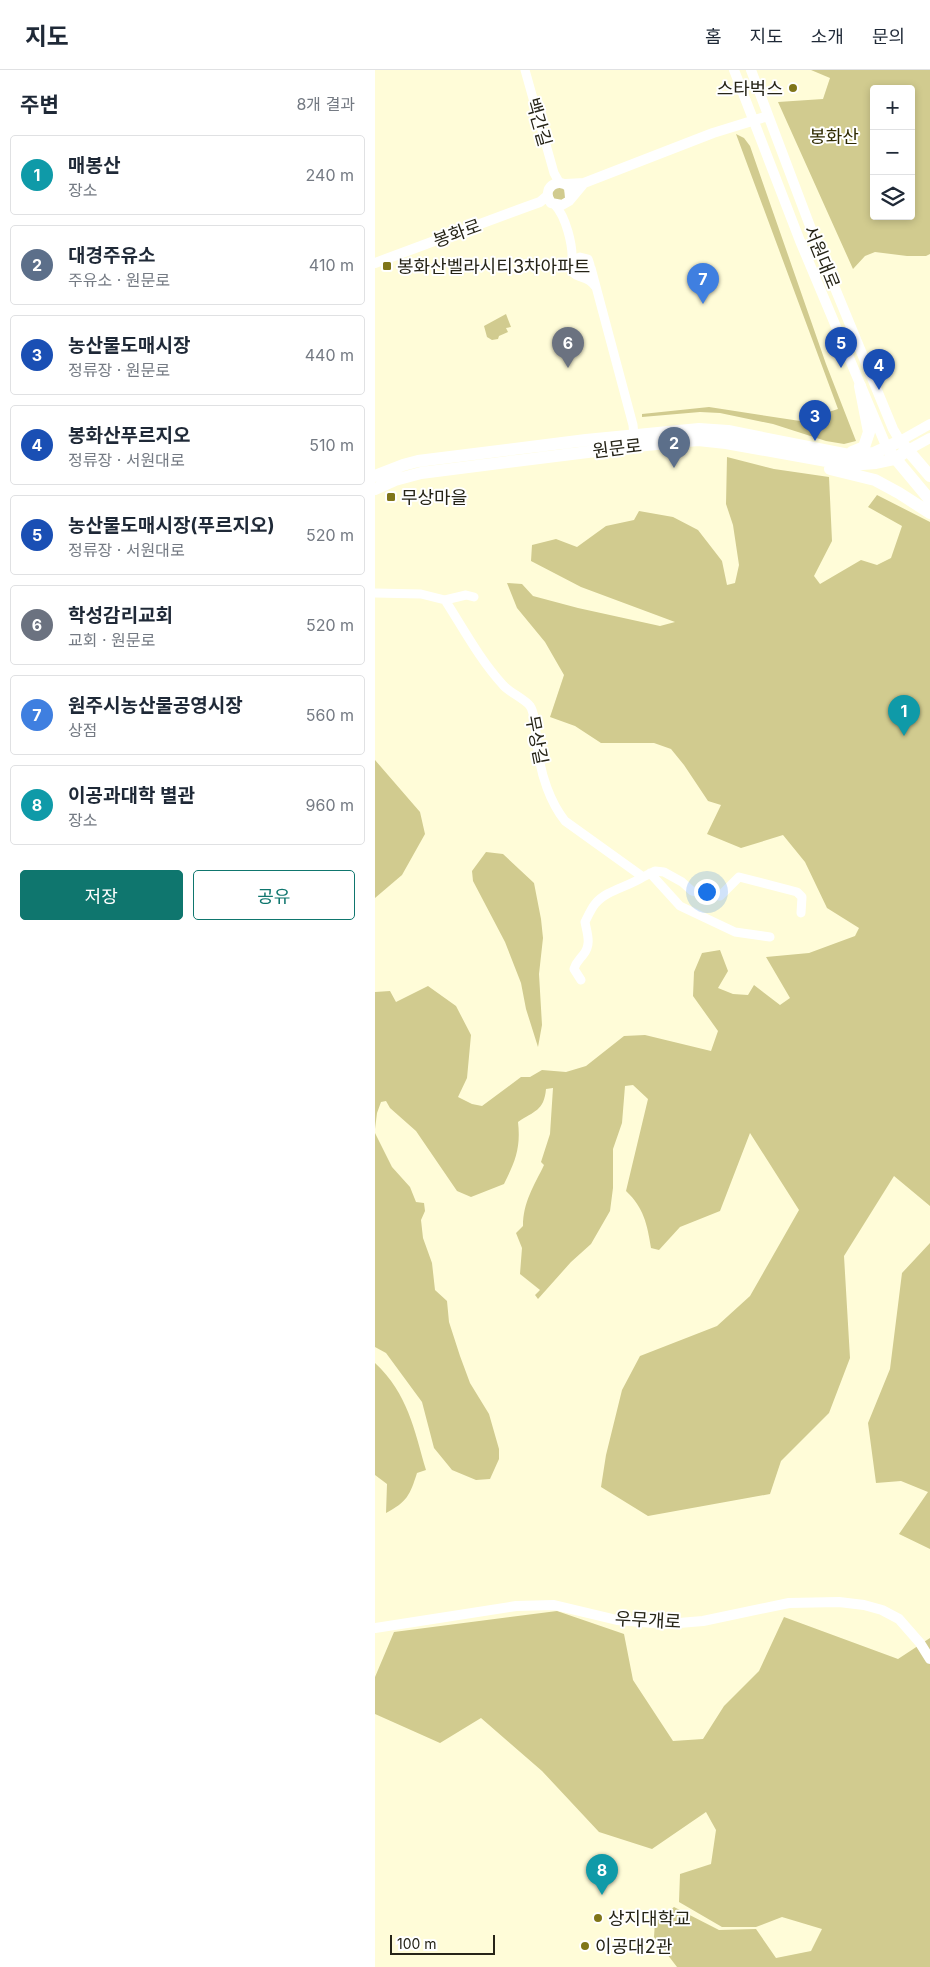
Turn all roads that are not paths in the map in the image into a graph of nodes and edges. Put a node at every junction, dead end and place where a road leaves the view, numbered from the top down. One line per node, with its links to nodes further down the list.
1 (525, 70): 6 (street, 백간길)
2 (734, 70): 5 (street, 서원대로)
3 (751, 70): 4 (street, 서원대로)
4 (769, 116): 5 (street); 21 (street, 서원대로)
5 (753, 121): 7 (street); 16 (street, 서원대로)
6 (558, 181): 7 (street); 8 (street); 9 (street)
7 (584, 184): 8 (street)
8 (570, 199): 9 (street); 10 (street, 원문로)
9 (548, 201): 11 (street); 12 (street, 봉화로)
10 (583, 257): 11 (street); 13 (street, 원문로)
11 (572, 261): 14 (street, 원문로)
12 (375, 263)
13 (591, 268): 14 (street); 15 (street, 원문로)
14 (583, 276): 15 (street, 원문로)
15 (597, 291): 19 (street, 원문로)
16 (860, 386): 22 (street, 서원대로); 23 (main road)
17 (930, 424): 21 (street)
18 (930, 438): 21 (street)
19 (635, 441): 20 (main road, 원문로); 23 (main road, 원문로); 25 (main road, 원문로); 27 (main road, 원문로)
20 (726, 442): 24 (main road, 원문로); 29 (main road)
21 (904, 445): 22 (main road, 원문로); 24 (main road); 26 (main road)
22 (887, 448): 23 (main road, 원문로); 24 (main road)
23 (834, 452)
24 (895, 459): 28 (main road)
25 (375, 476)
26 (930, 476)
27 (375, 489)
28 (930, 500)
29 (930, 513)
30 (375, 593): 32 (street)
31 (473, 597): 32 (street)
32 (445, 600): 33 (street, 무상길)
33 (647, 875): 34 (street, 무상길); 35 (street, 무상길); 36 (street)
34 (801, 913)
35 (770, 937)
36 (581, 980)
37 (375, 1628): 38 (street, 우무개로)
38 (930, 1659)

